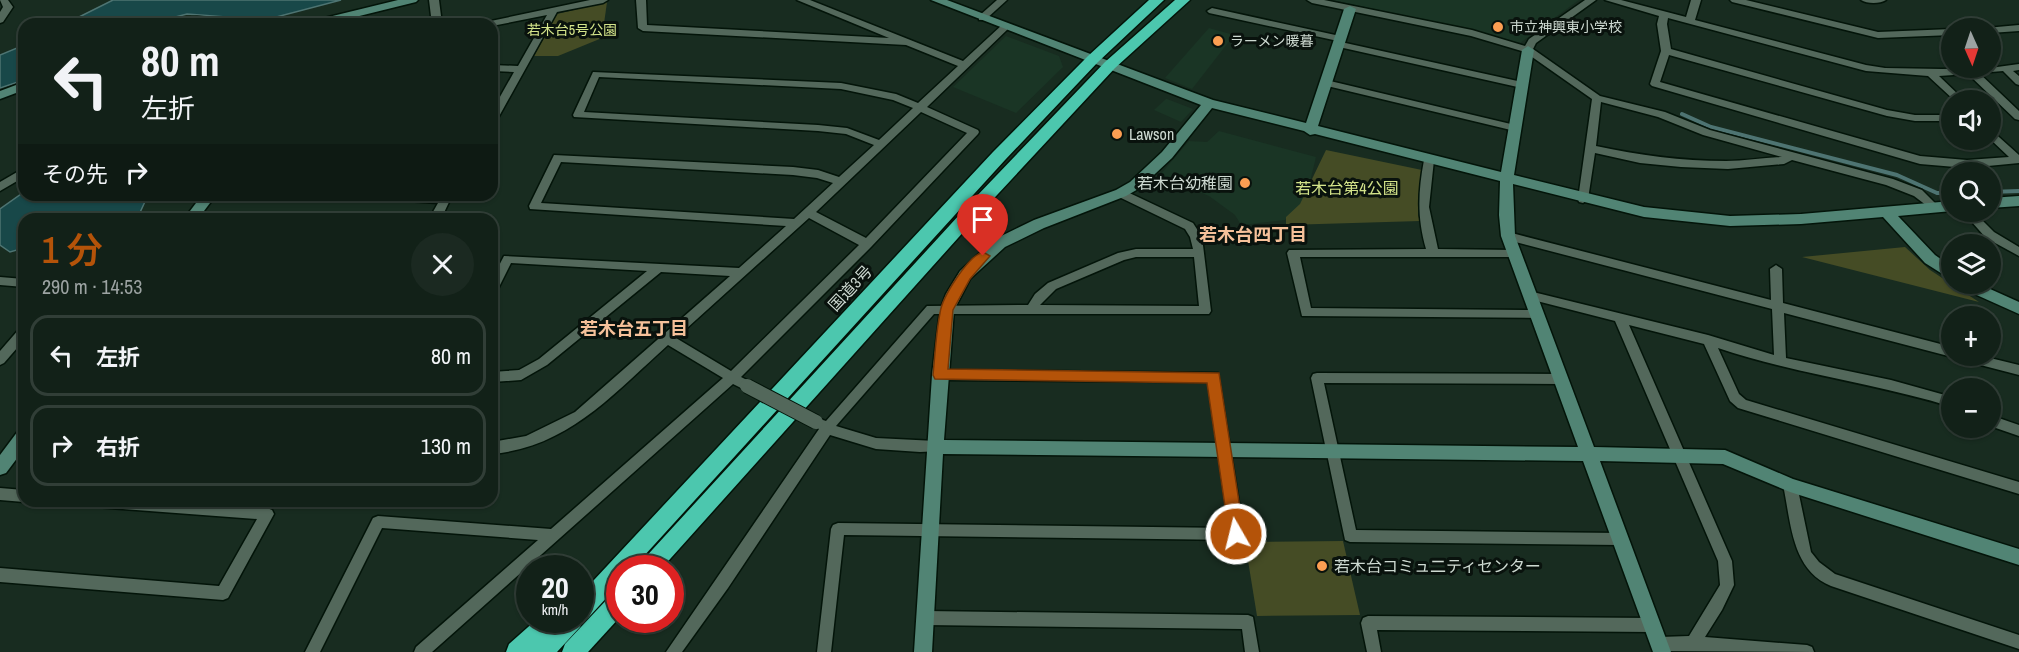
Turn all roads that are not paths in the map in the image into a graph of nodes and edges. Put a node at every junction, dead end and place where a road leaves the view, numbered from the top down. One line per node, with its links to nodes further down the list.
1 (3, 0): 26 (street)
2 (412, 0): 18 (street)
3 (434, 0): 24 (street)
4 (603, 0): 20 (street)
5 (641, 0): 34 (street)
6 (802, 0): 34 (street)
7 (937, 0): 25 (street)
8 (1002, 0): 25 (street)
9 (1157, 0): 37 (highway, 国道3号)
10 (1183, 0): 37 (highway, 国道3号)
11 (1312, 0): 19 (street)
12 (1591, 0): 35 (street)
13 (1610, 0): 22 (street)
14 (1696, 0): 27 (street)
15 (1735, 0): 32 (street)
16 (1866, 0): 17 (street)
17 (1881, 0)
18 (392, 2): 23 (street)
19 (1350, 9): 33 (street); 35 (street)
20 (554, 10): 28 (street); 43 (street)
21 (1212, 10): 33 (street)
22 (1664, 14): 27 (street); 36 (street)
23 (334, 18)
24 (436, 18)
25 (982, 18): 29 (street)
26 (0, 20)
27 (1690, 20): 45 (street)
28 (498, 22)
29 (1005, 27): 37 (street); 38 (street)
30 (2019, 28): 31 (street)
31 (2001, 29)
32 (1941, 32)
33 (1339, 41): 48 (street); 49 (street)
34 (905, 42): 38 (street)
35 (1528, 50): 49 (street); 53 (street)
36 (1666, 51): 58 (street); 61 (street)
37 (1102, 62): 55 (street); 127 (highway, 国道3号); 136 (highway, 国道3号)
38 (965, 65): 56 (street)
39 (2019, 67): 42 (street)
40 (498, 68): 43 (street)
41 (2001, 68): 42 (street)
42 (2005, 68): 47 (street)
43 (521, 69): 54 (street)
44 (1941, 72): 45 (street)
45 (1931, 73): 51 (street)
46 (1978, 78): 57 (street)
47 (2019, 82)
48 (1326, 83): 59 (street); 60 (street)
49 (1522, 85): 59 (street)
50 (18, 88): 52 (street)
51 (1949, 90)
52 (0, 95)
53 (1597, 98): 63 (street); 64 (street)
54 (498, 104)
55 (1209, 104): 60 (street); 70 (street)
56 (920, 108): 62 (street); 62 (street); 83 (street)
57 (2019, 117)
58 (1941, 118)
59 (1515, 128): 67 (street)
60 (1310, 130): 65 (street)
61 (2001, 143)
62 (880, 144): 68 (street)
63 (1589, 148): 64 (street); 71 (street)
64 (1792, 154): 76 (street)
65 (1429, 160): 67 (street); 86 (street)
66 (18, 176): 69 (street)
67 (1507, 180): 71 (street); 82 (street)
68 (841, 182): 79 (street); 81 (street)
69 (0, 187)
70 (1121, 193): 85 (street); 99 (street)
71 (1583, 199): 77 (street)
72 (204, 201): 78 (street)
73 (2019, 201): 74 (street)
74 (2001, 202)
75 (1941, 207): 76 (street)
76 (1935, 208): 77 (street)
77 (1887, 212): 88 (street)
78 (195, 213)
79 (808, 213): 81 (street); 83 (street)
80 (1978, 222): 84 (street)
81 (797, 223): 91 (street)
82 (1508, 236): 87 (street); 97 (street)
83 (867, 244): 112 (street)
84 (2019, 252)
85 (1199, 253): 100 (street); 100 (street)
86 (1433, 253): 87 (street); 101 (street)
87 (1515, 254): 96 (street)
88 (1941, 267)
89 (658, 268): 91 (street); 92 (street); 113 (street)
90 (1776, 269): 97 (street)
91 (742, 272): 104 (street)
92 (498, 279)
93 (0, 281): 94 (street)
94 (18, 282)
95 (1988, 294): 98 (street)
96 (1529, 295): 101 (street); 102 (street)
97 (1777, 306): 106 (street); 108 (street)
98 (2019, 308)
99 (947, 310): 100 (street); 111 (street); 117 (street)
100 (1031, 310)
101 (1538, 315): 114 (street)
102 (1620, 318): 105 (street); 125 (street)
103 (18, 338): 107 (street)
104 (668, 339): 112 (street); 121 (street)
105 (1708, 340): 108 (street); 129 (street)
106 (1941, 349)
107 (0, 360)
108 (1780, 361): 115 (street)
109 (2001, 365): 110 (street)
110 (2019, 370)
111 (940, 375): 120 (street); 122 (street)
112 (734, 376): 117 (street, bridge); 134 (street)
113 (498, 377)
114 (1561, 379): 123 (street); 124 (street)
115 (1941, 399)
116 (2001, 424): 118 (street)
117 (822, 425): 120 (street); 154 (street)
118 (2019, 431)
119 (18, 444): 126 (street)
120 (936, 447): 122 (street); 133 (street)
121 (498, 448)
122 (1224, 452): 123 (street); 133 (street)
123 (1333, 453): 124 (street); 135 (street)
124 (1588, 455): 125 (street); 135 (street)
125 (1679, 455): 128 (street); 147 (street)
126 (0, 468)
127 (700, 481): 139 (highway); 140 (highway, 国道3号)
128 (1790, 485): 137 (street); 146 (street)
129 (2019, 488)
130 (0, 494): 131 (street)
131 (18, 496)
132 (175, 507): 138 (street)
133 (931, 529): 142 (street); 155 (street)
134 (555, 535): 149 (street); 150 (street)
135 (1620, 539): 143 (street)
136 (661, 555)
137 (2019, 557)
138 (0, 575)
139 (594, 579)
140 (594, 595)
141 (606, 616): 153 (highway)
142 (926, 618): 156 (street); 157 (street)
143 (1652, 625): 148 (street); 158 (street)
144 (538, 633): 151 (highway)
145 (560, 633): 152 (highway)
146 (2019, 642)
147 (1693, 643): 148 (street); 159 (street)
148 (1661, 648)
149 (312, 652)
150 (421, 652)
151 (517, 652)
152 (542, 652)
153 (573, 652)
154 (673, 652)
155 (824, 652)
156 (924, 652)
157 (1252, 652)
158 (1374, 652)
159 (1807, 652)

